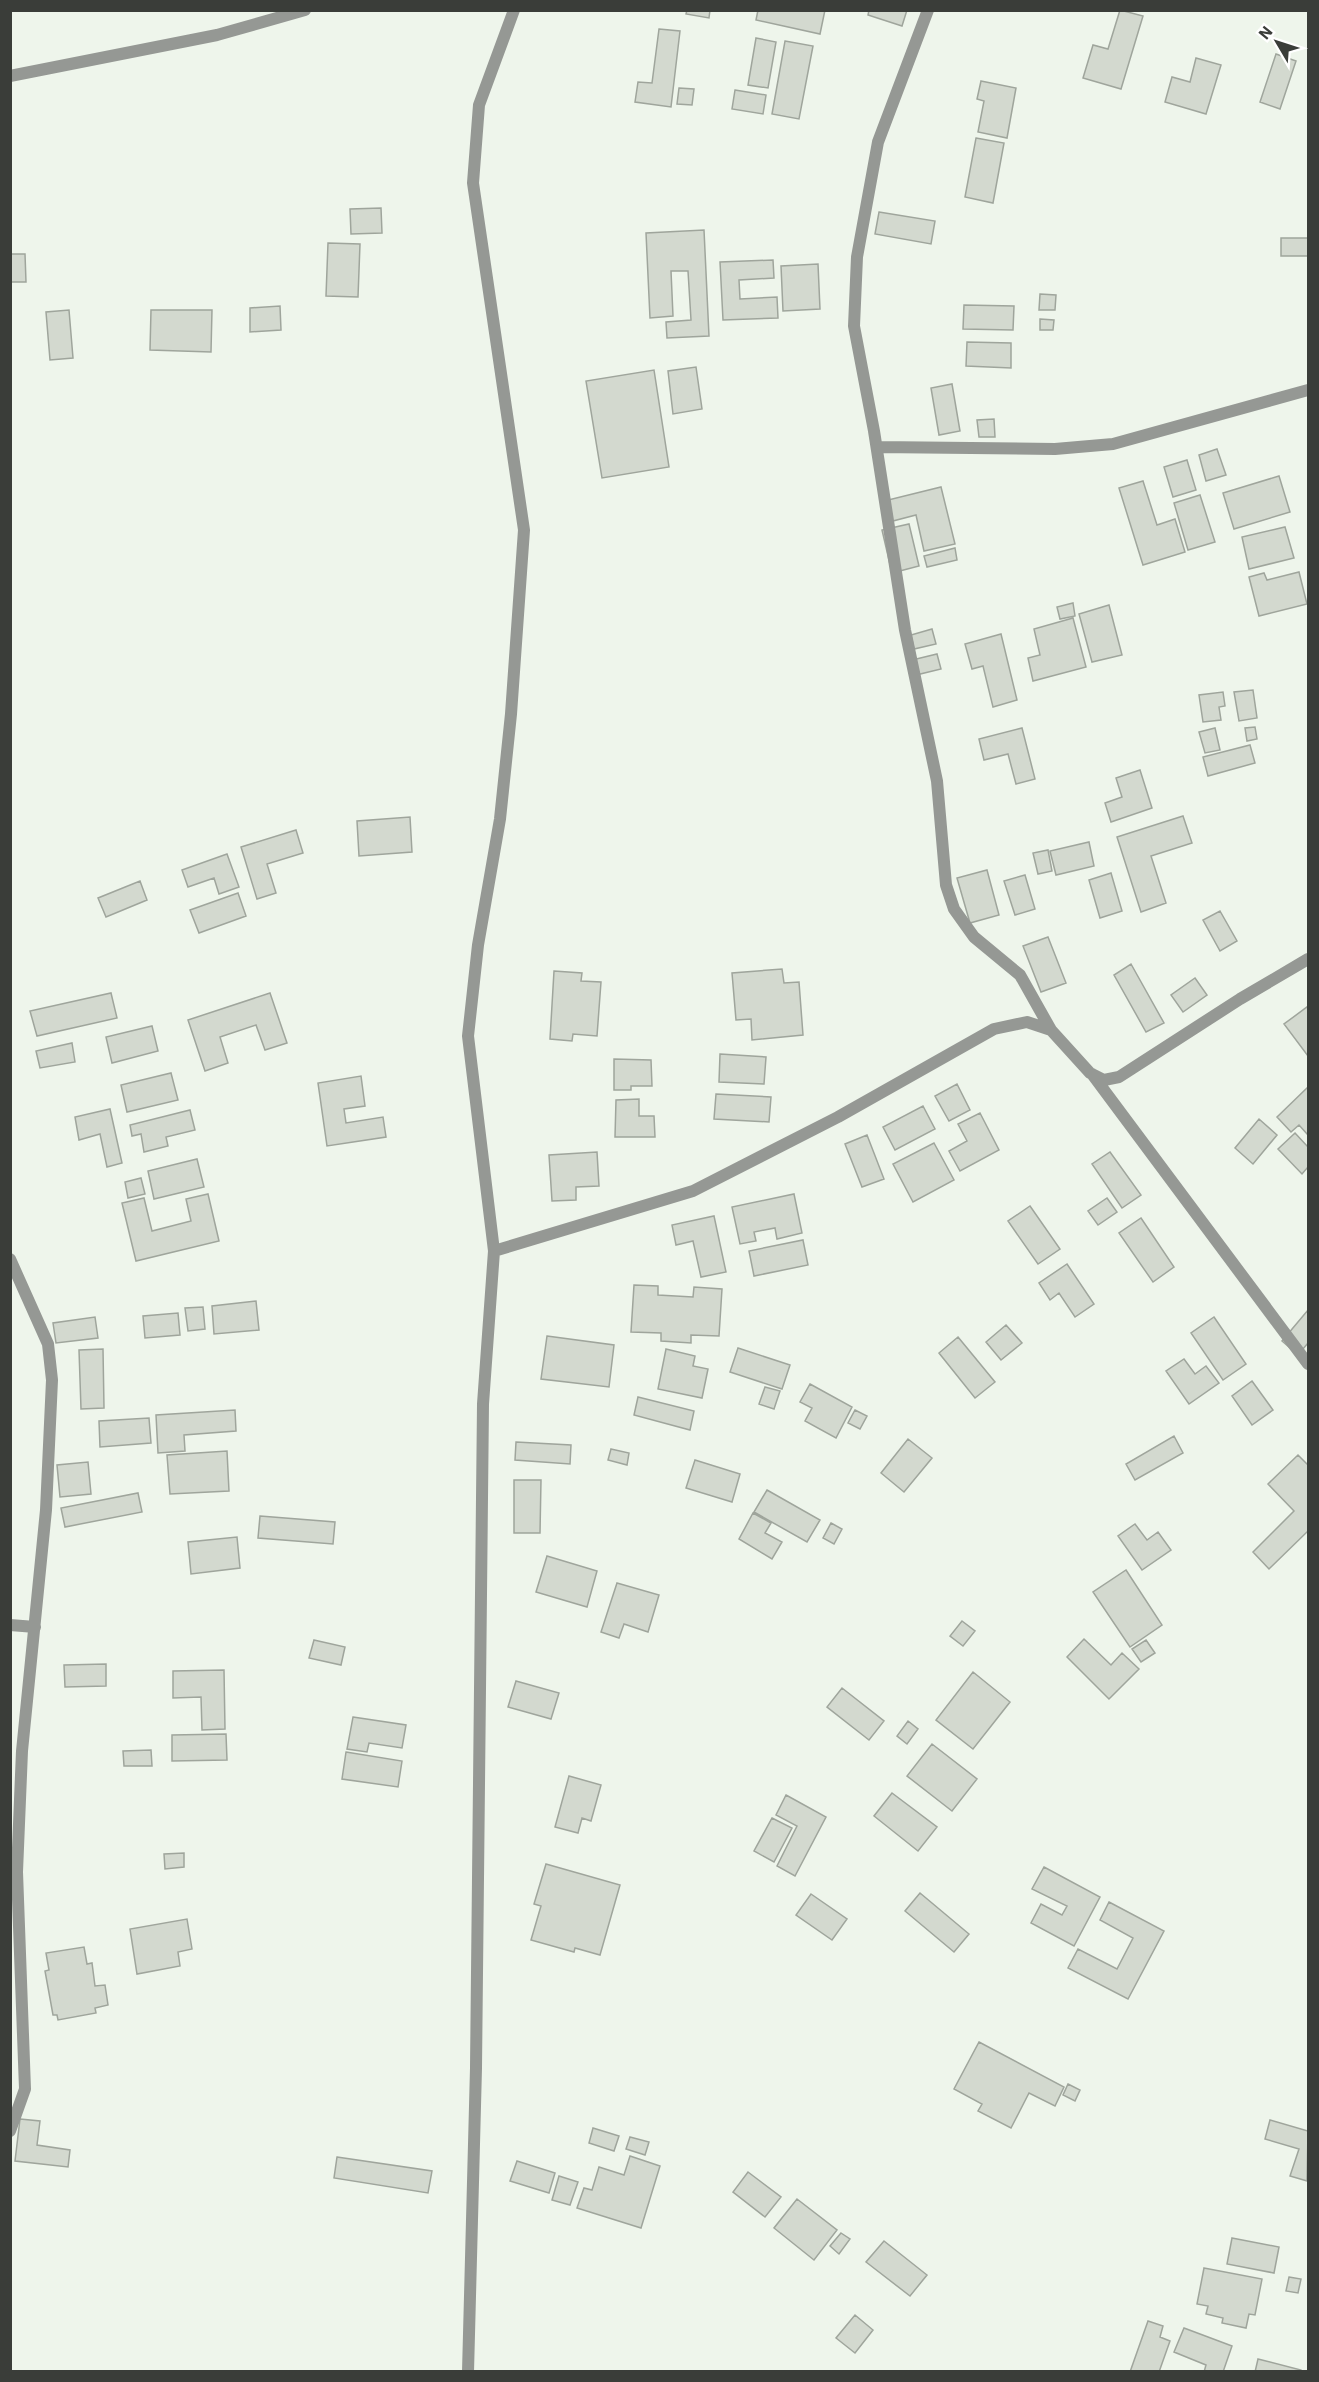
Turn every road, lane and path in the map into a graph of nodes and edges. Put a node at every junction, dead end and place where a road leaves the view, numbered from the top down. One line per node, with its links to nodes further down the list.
1 (305, 10): 4 (street)
2 (514, 10): 10 (street)
3 (928, 10): 6 (street)
4 (10, 76)
5 (1308, 390): 6 (street)
6 (877, 447): 8 (street)
7 (1308, 959): 9 (street)
8 (1051, 1030): 9 (street); 10 (street)
9 (1090, 1072): 12 (street)
10 (494, 1251): 16 (street)
11 (10, 1259): 14 (street)
12 (1308, 1364)
13 (10, 1625): 14 (street)
14 (35, 1627): 15 (street)
15 (10, 2131)
16 (468, 2372)

